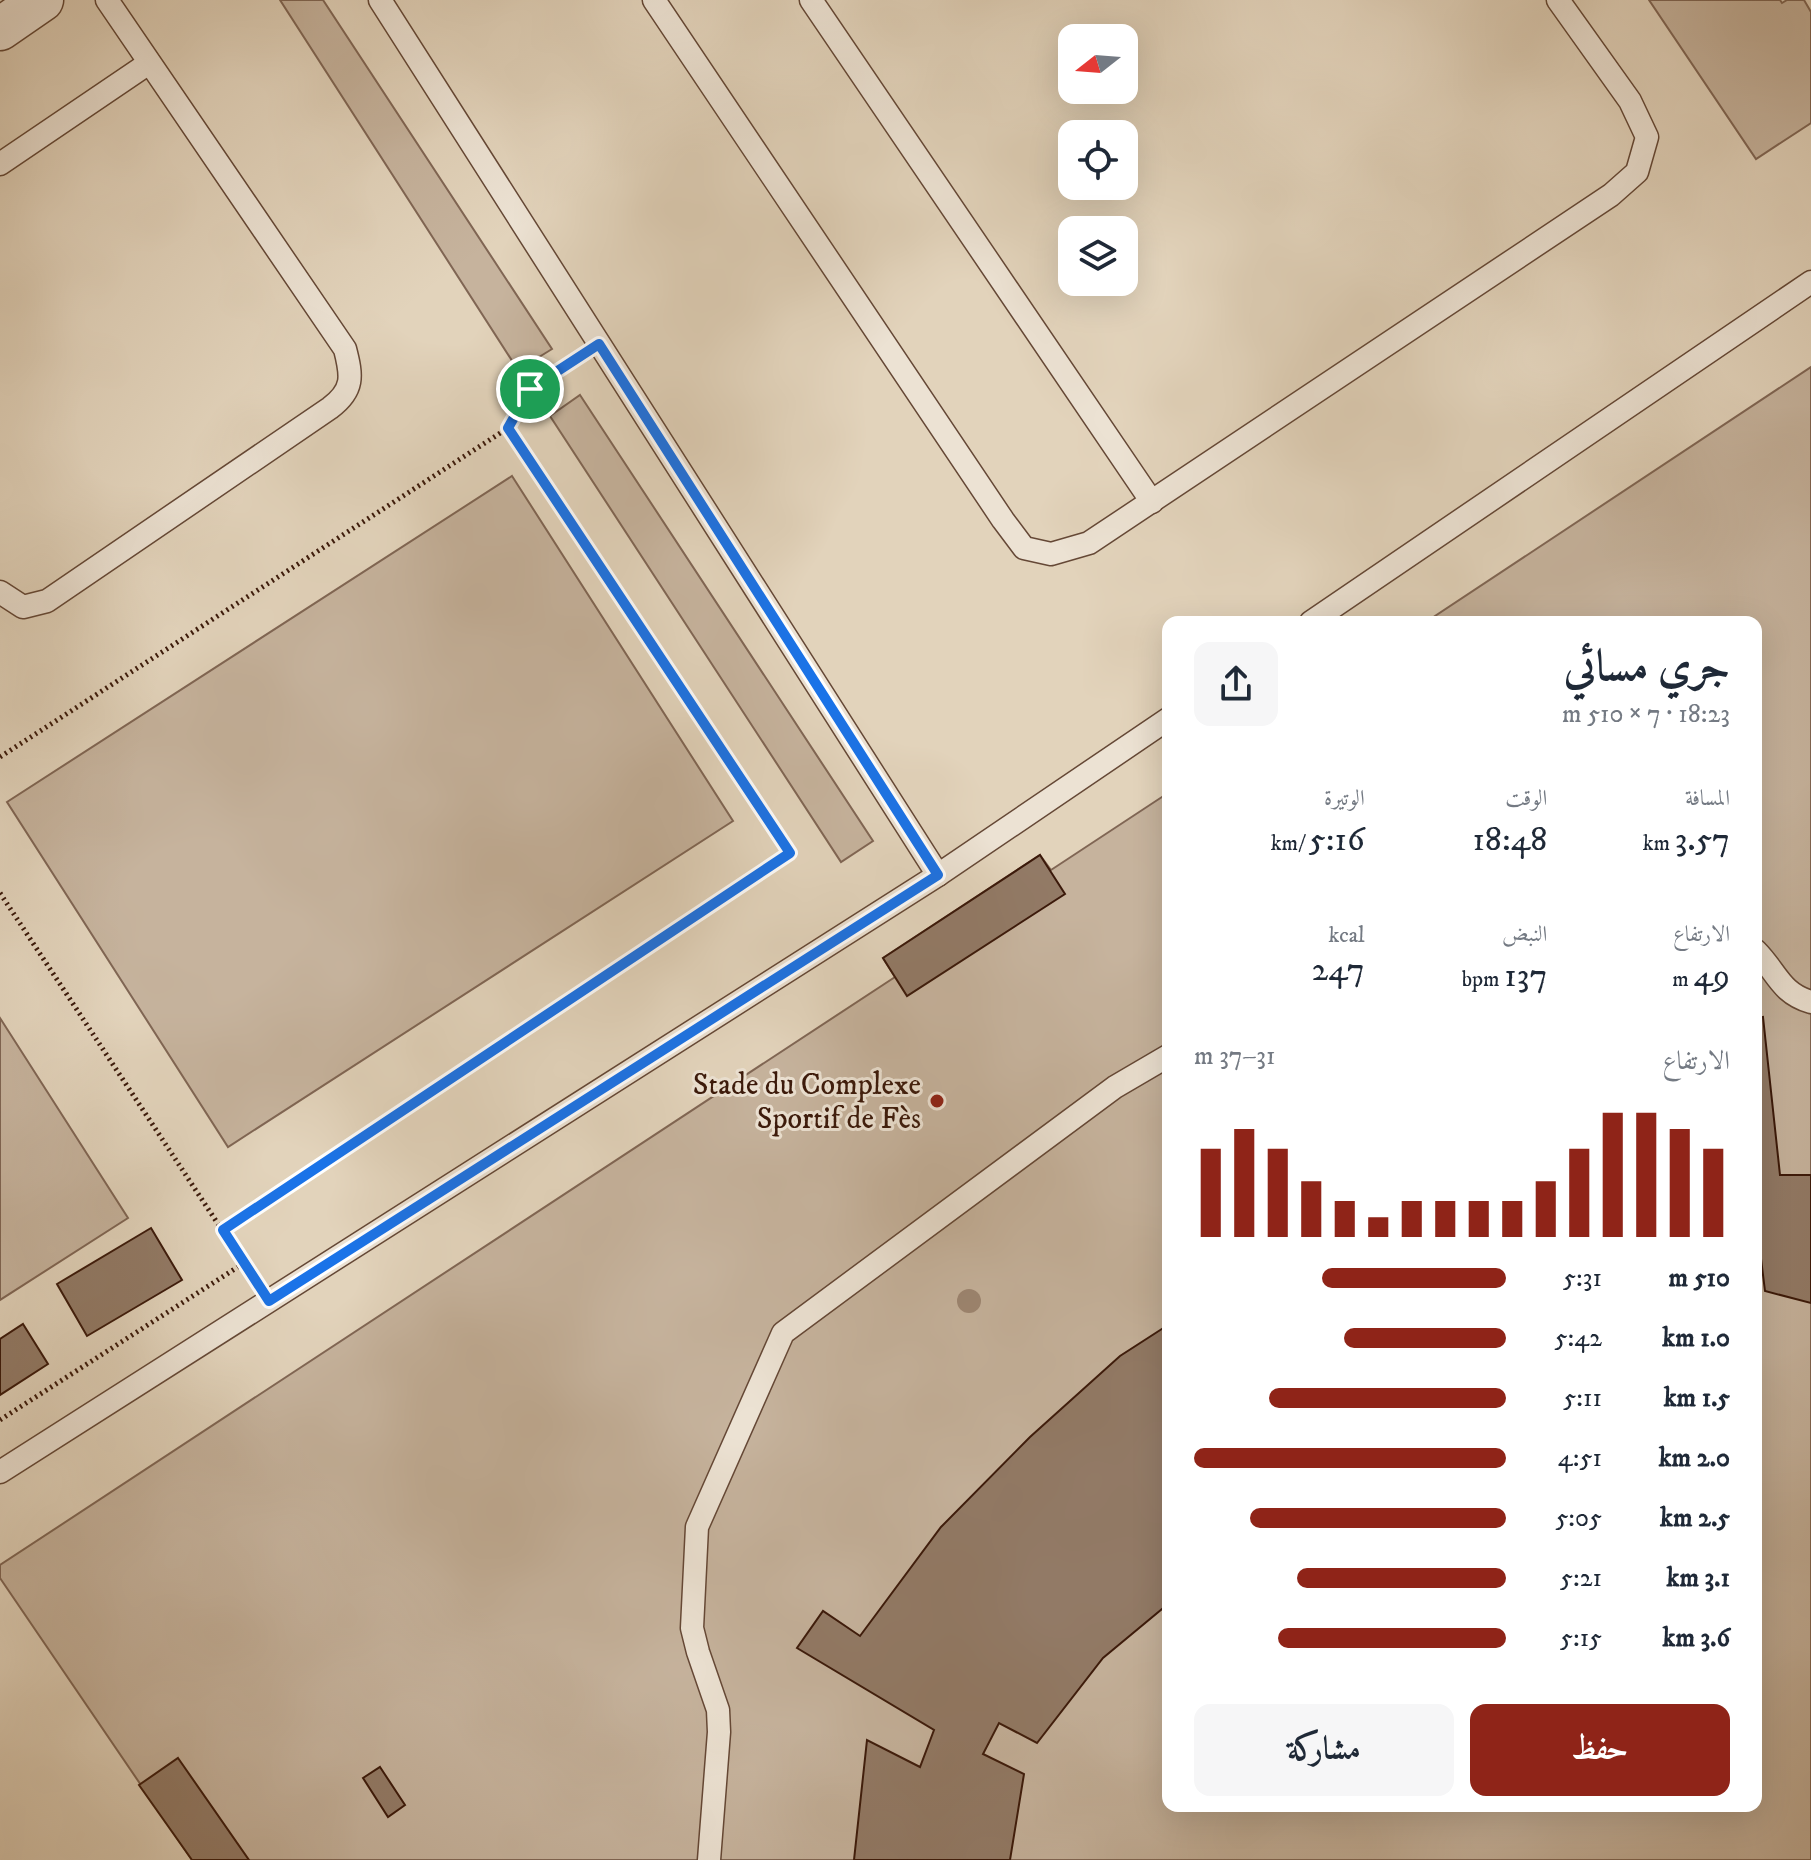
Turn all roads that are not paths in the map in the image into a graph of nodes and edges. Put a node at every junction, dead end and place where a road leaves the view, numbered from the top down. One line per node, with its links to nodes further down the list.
1 (42, 0): 7 (street)
2 (107, 0): 8 (lane)
3 (380, 0): 15 (lane)
4 (654, 0): 11 (lane)
5 (811, 0): 11 (lane)
6 (1558, 0): 11 (lane)
7 (0, 29)
8 (149, 63): 9 (lane); 12 (lane)
9 (0, 164)
10 (1811, 282): 13 (lane)
11 (1152, 502)
12 (0, 592)
13 (1320, 616)
14 (1162, 723): 15 (lane)
15 (938, 875): 19 (lane)
16 (1762, 959): 17 (lane)
17 (1811, 1002)
18 (1162, 1060): 20 (lane)
19 (0, 1472)
20 (709, 1860)

